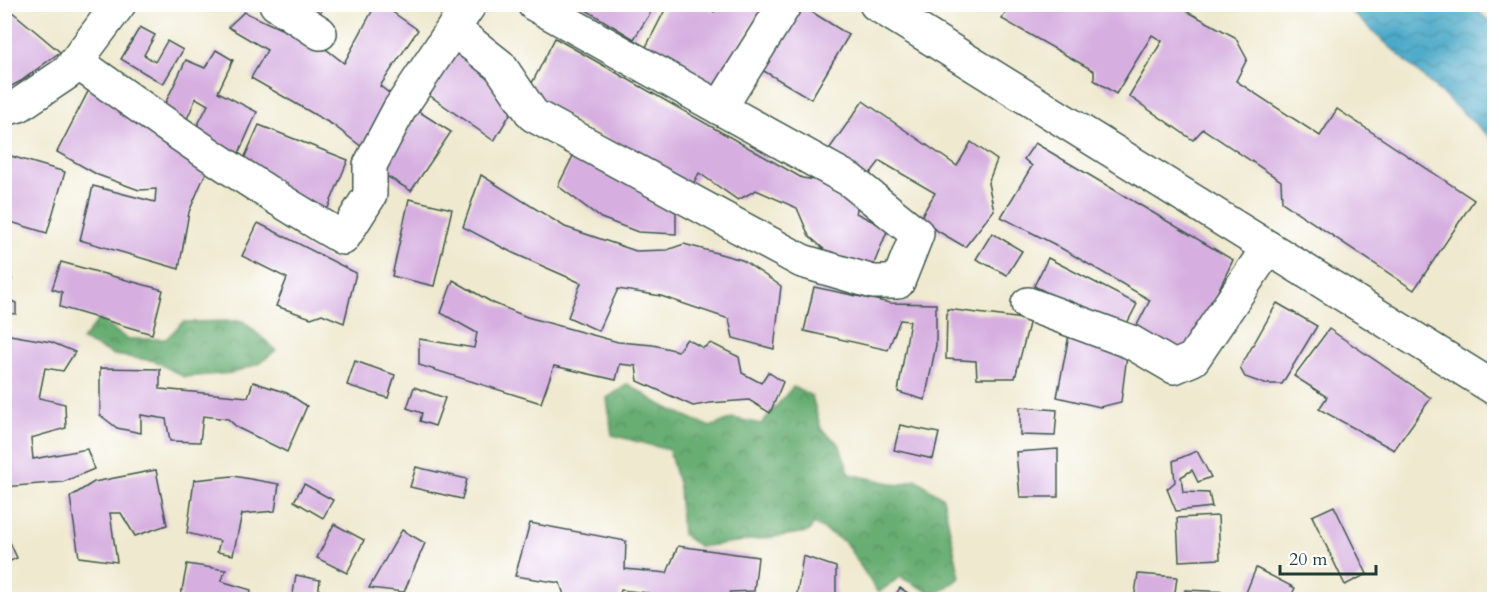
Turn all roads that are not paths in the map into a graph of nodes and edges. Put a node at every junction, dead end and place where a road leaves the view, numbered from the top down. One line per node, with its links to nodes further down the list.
1 (119, 4): 8 (street)
2 (276, 4): 7 (street)
3 (534, 4): 9 (street)
4 (785, 4): 9 (street)
5 (876, 4): 11 (street)
6 (461, 17): 8 (street); 9 (street)
7 (321, 33)
8 (77, 62): 10 (street)
9 (720, 108)
10 (4, 109)
11 (1268, 248): 12 (street); 13 (street)
12 (1028, 304)
13 (1494, 388)

